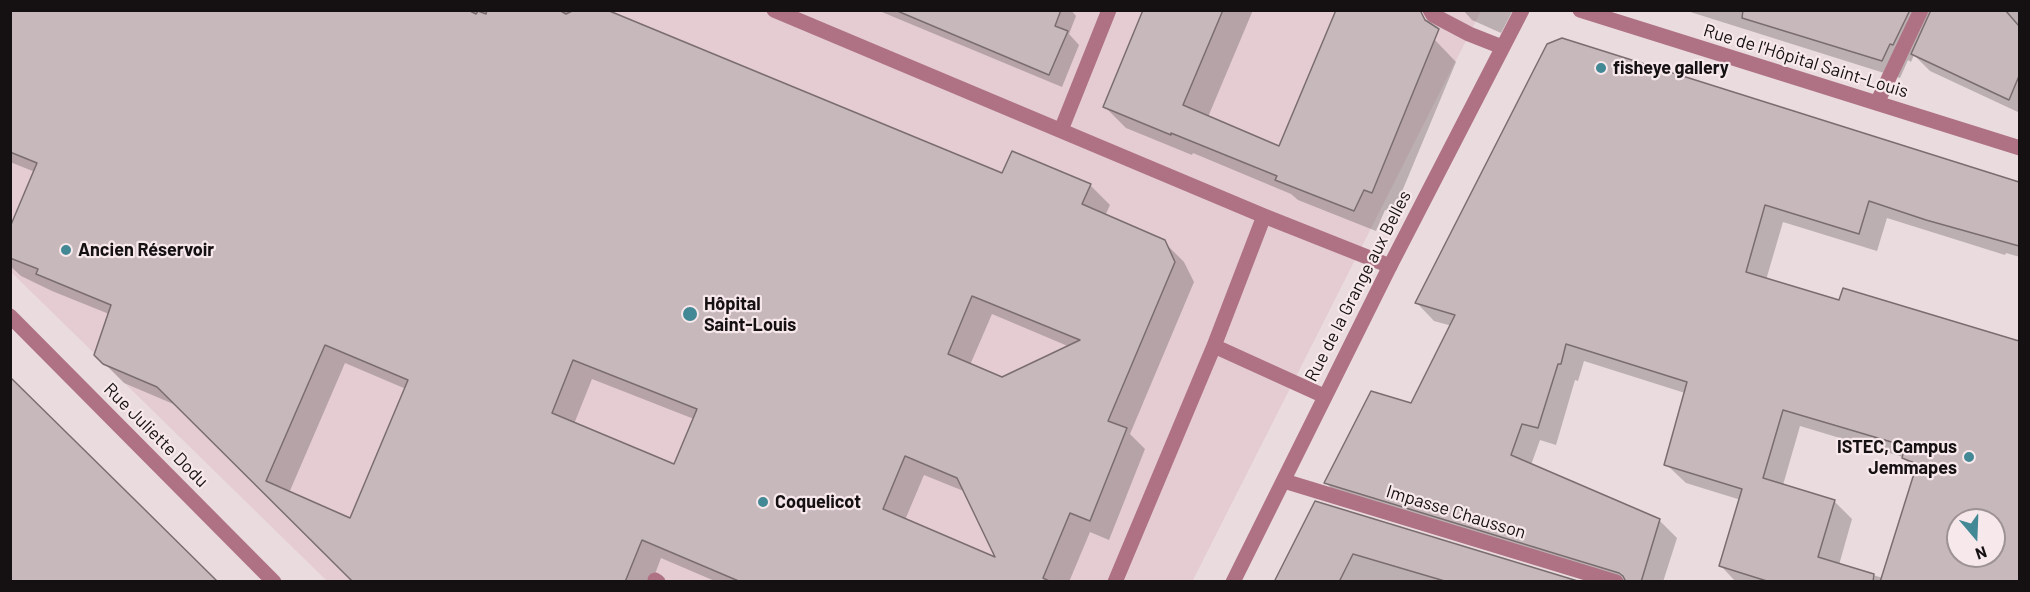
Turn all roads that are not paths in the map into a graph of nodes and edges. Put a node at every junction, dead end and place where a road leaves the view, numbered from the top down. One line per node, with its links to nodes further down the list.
1 (774, 10): 9 (street)
2 (1109, 10): 9 (street)
3 (1430, 10): 7 (street)
4 (1522, 10): 7 (street, Rue de la Grange aux Belles)
5 (1580, 10): 8 (street, Rue de l'Hôpital Saint-Louis)
6 (1921, 10): 8 (street)
7 (1502, 47): 12 (street, Rue de la Grange aux Belles)
8 (1877, 103): 10 (street, Rue de l'Hôpital Saint-Louis)
9 (1061, 130): 11 (street)
10 (2019, 148)
11 (1264, 216): 12 (street); 14 (street)
12 (1390, 266): 15 (street, Rue de la Grange aux Belles)
13 (10, 316): 17 (street, Rue Juliette Dodu)
14 (1214, 346): 15 (street); 18 (street)
15 (1324, 396): 16 (street, Rue de la Grange aux Belles)
16 (1284, 481): 19 (street, Rue de la Grange aux Belles); 20 (street, Impasse Chausson)
17 (274, 582)
18 (1115, 582)
19 (1233, 582)
20 (1616, 582)

